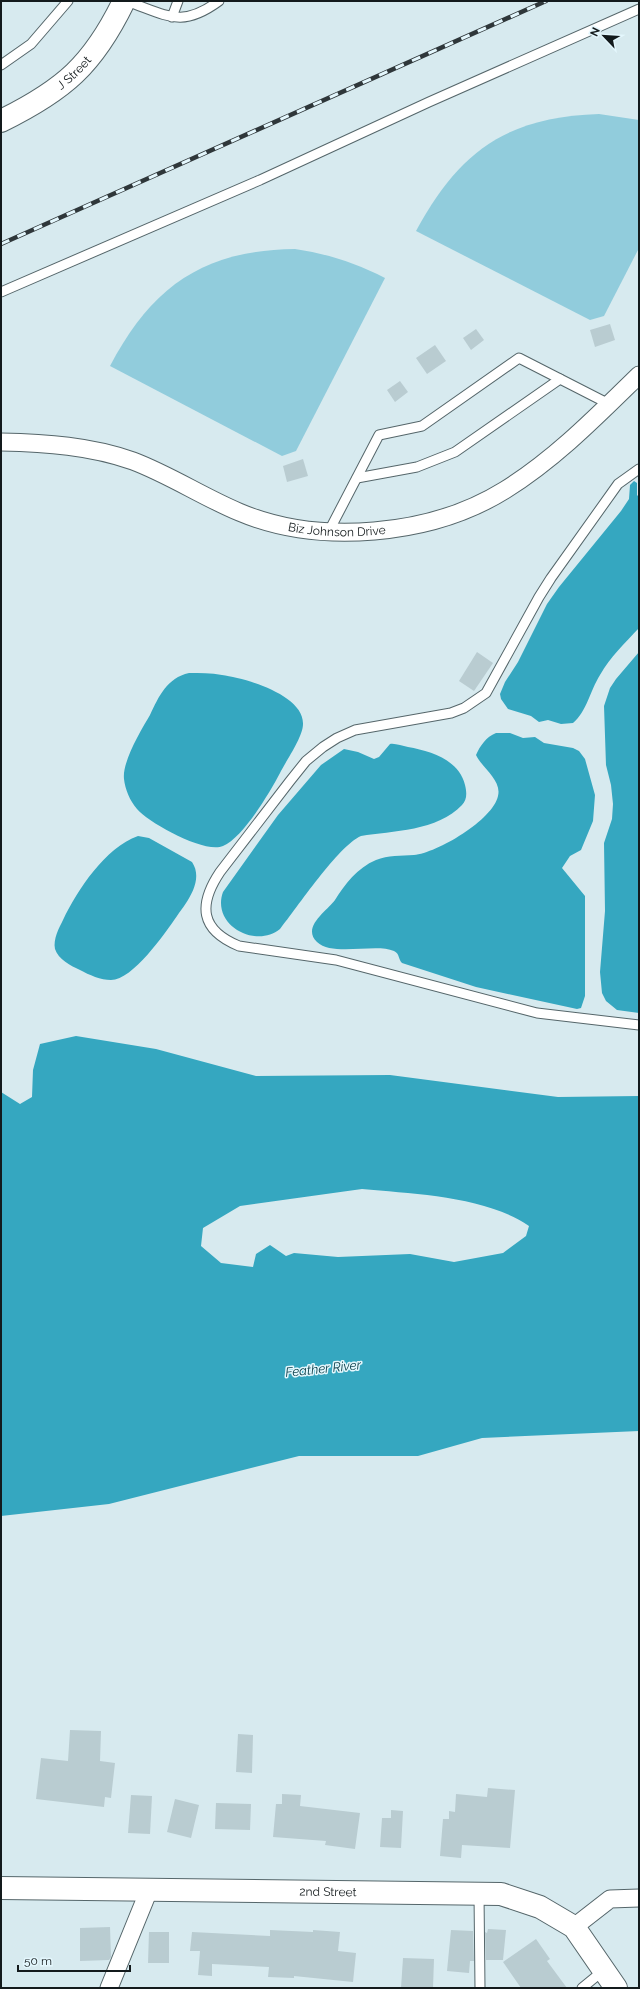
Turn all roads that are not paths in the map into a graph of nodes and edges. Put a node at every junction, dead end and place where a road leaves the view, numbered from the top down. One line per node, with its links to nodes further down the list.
1 (68, 1): 7 (lane)
2 (125, 1): 6 (lane); 8 (main road, J Street)
3 (178, 1): 6 (lane)
4 (219, 1): 6 (lane)
5 (639, 9): 9 (lane)
6 (172, 17)
7 (1, 65)
8 (1, 121)
9 (1, 292)
10 (639, 375): 12 (street, Biz Johnson Drive)
11 (560, 379): 12 (lane); 15 (lane); 15 (lane)
12 (609, 404): 16 (street, Biz Johnson Drive)
13 (1, 442): 16 (street, Biz Johnson Drive)
14 (639, 469): 17 (lane)
15 (357, 478): 16 (lane)
16 (329, 531)
17 (639, 1025)
18 (1, 1888): 19 (main road, 2nd Street)
19 (149, 1890): 20 (main road, 2nd Street); 24 (street)
20 (479, 1894): 22 (main road, 2nd Street); 25 (lane)
21 (639, 1898): 22 (street)
22 (574, 1926): 23 (main road)
23 (604, 1970): 26 (lane); 27 (main road)
24 (109, 1988)
25 (480, 1988)
26 (582, 1988)
27 (616, 1988)

